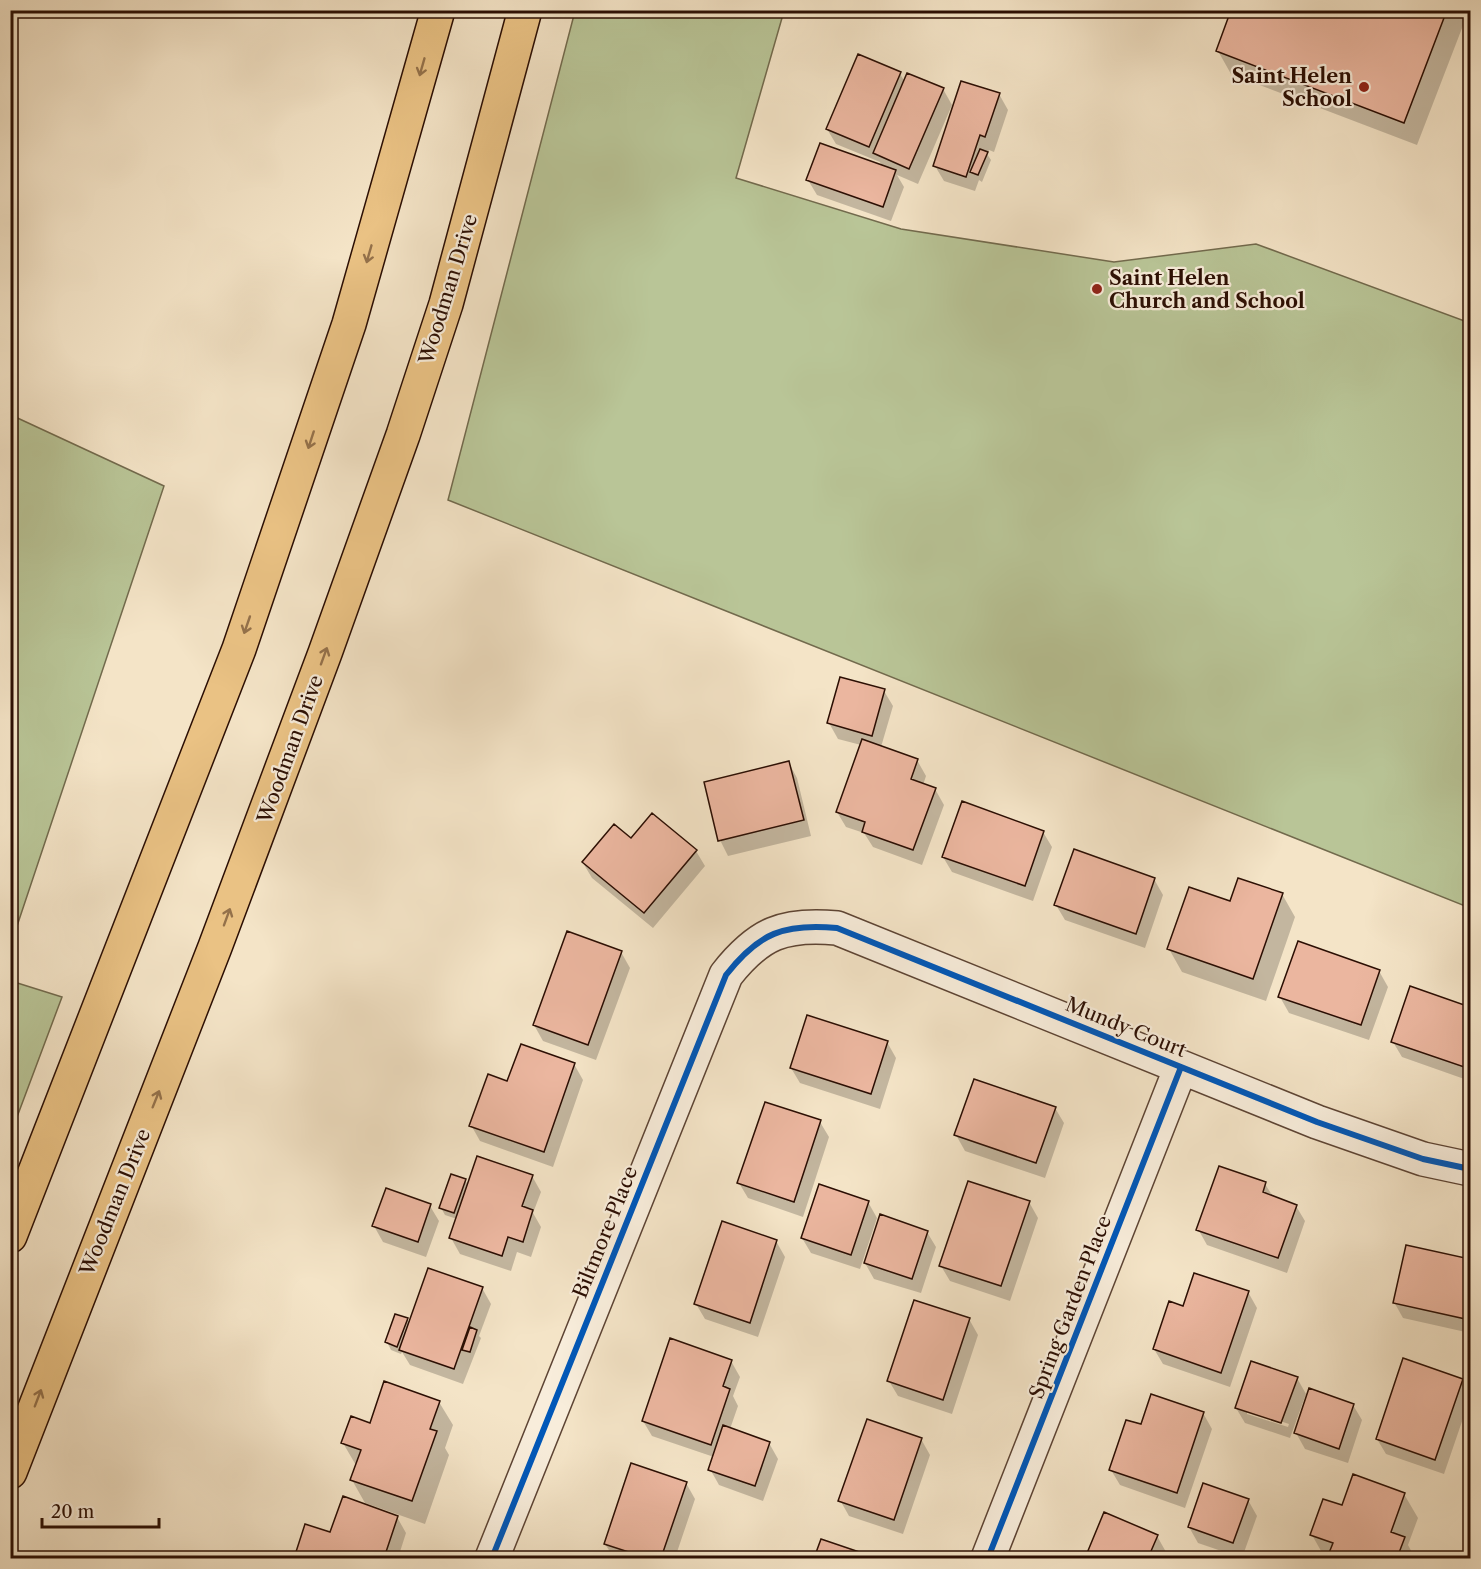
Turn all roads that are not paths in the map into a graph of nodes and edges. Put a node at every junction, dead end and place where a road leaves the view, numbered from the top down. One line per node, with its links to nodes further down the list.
1 (438, 10): 6 (main road, one-way to 6)
2 (525, 10): 7 (main road, Woodman Drive, one-way to 2)
3 (770, 934): 4 (street, Mundy Court); 8 (street, Biltmore Place)
4 (1181, 1067): 5 (street, Mundy Court); 9 (street, Spring Garden Place)
5 (1470, 1169)
6 (10, 1236)
7 (10, 1472)
8 (492, 1558)
9 (988, 1558)

